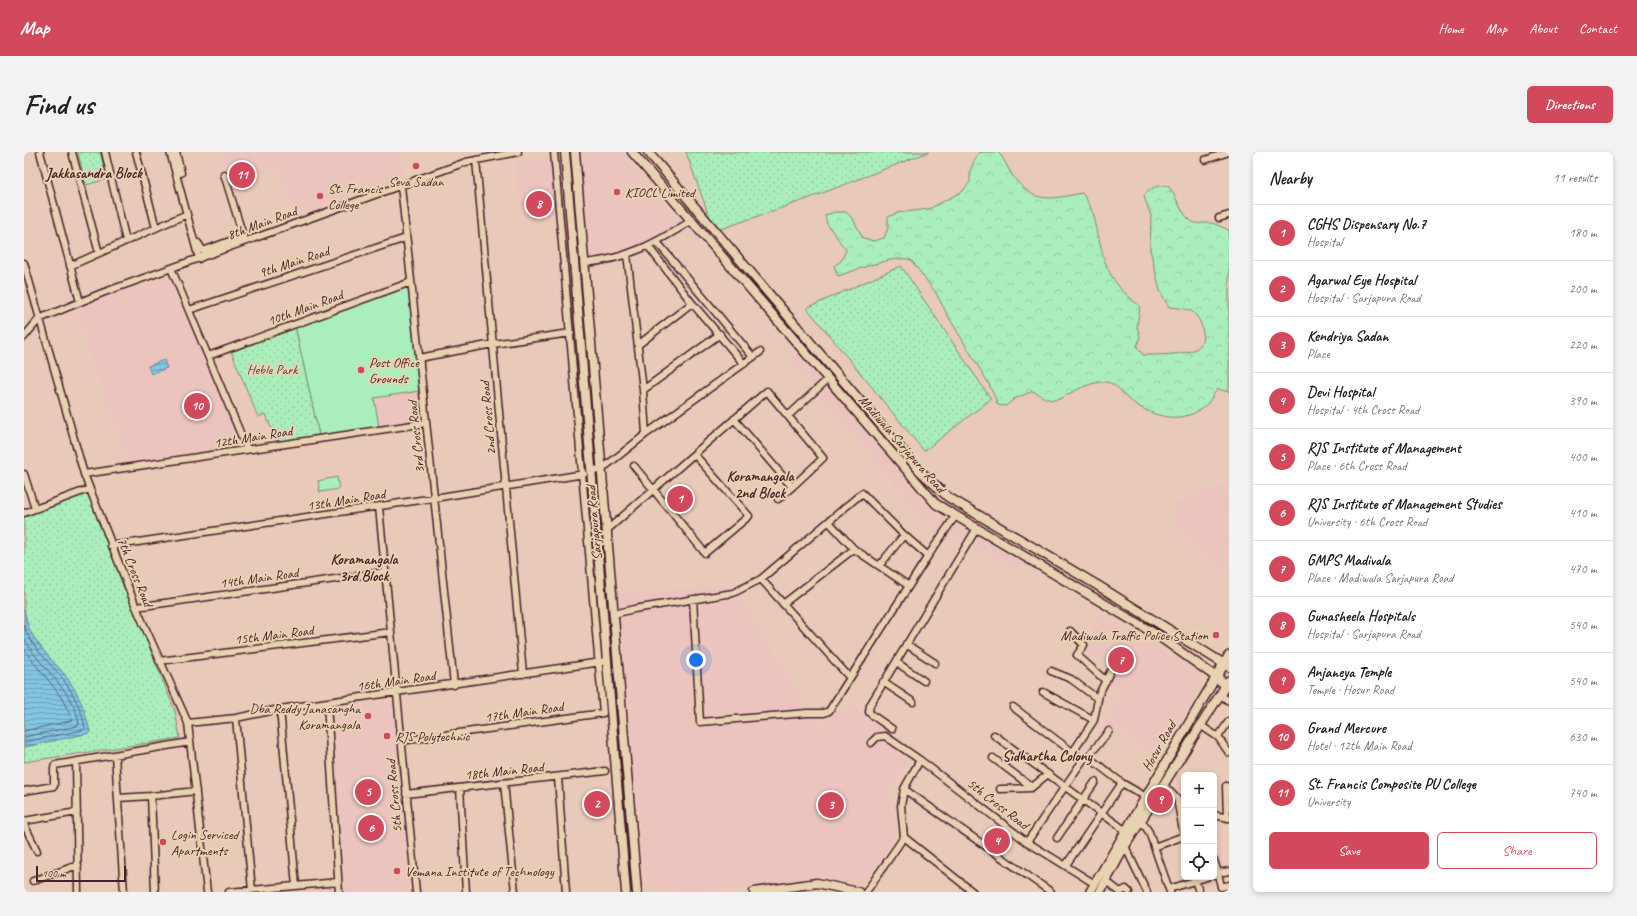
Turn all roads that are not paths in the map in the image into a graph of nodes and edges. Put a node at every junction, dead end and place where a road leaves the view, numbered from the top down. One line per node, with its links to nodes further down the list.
1 (40, 152): 36 (street)
2 (72, 152): 31 (street)
3 (105, 152): 28 (street)
4 (136, 152): 25 (street)
5 (170, 152): 20 (street)
6 (176, 152): 16 (street)
7 (518, 152): 14 (street, 8th Main Road)
8 (554, 152): 45 (street, Sarjapura Road)
9 (565, 152): 39 (main road, Sarjapura Road)
10 (575, 152): 35 (main road, Sarjapura Road)
11 (632, 152): 24 (main road, Madiwala Sarjapura Road)
12 (648, 152): 58 (main road, Madiwala Sarjapura Road)
13 (1229, 152): 15 (street)
14 (476, 160): 18 (street, 8th Main Road); 48 (street, 2nd Cross Road)
15 (1205, 160)
16 (182, 173)
17 (224, 174): 27 (street)
18 (401, 186): 26 (street, 3rd Cross Road); 27 (street, 8th Main Road)
19 (184, 188): 20 (street)
20 (185, 201): 21 (street); 27 (street)
21 (187, 214): 25 (street); 33 (street)
22 (1229, 215): 23 (street)
23 (1220, 218)
24 (691, 221): 29 (street); 55 (main road, Madiwala Sarjapura Road)
25 (156, 228): 28 (street)
26 (406, 238): 40 (street, 3rd Cross Road); 43 (street, 9th Main Road)
27 (244, 240): 33 (street, 8th Main Road)
28 (126, 241): 31 (street)
29 (657, 242): 30 (street); 52 (street)
30 (648, 246): 32 (street); 42 (street)
31 (99, 253): 36 (street)
32 (627, 254): 35 (street); 49 (street)
33 (199, 259): 37 (street, 8th Main Road)
34 (24, 263): 44 (street, 7th Cross Road)
35 (585, 263): 38 (main road, Sarjapura Road)
36 (70, 266): 41 (street)
37 (171, 268): 41 (street, 8th Main Road); 43 (street)
38 (586, 276): 39 (main road); 66 (main road, Sarjapura Road)
39 (576, 277): 67 (main road, Sarjapura Road)
40 (411, 282): 51 (street, 10th Main Road); 53 (street, 3rd Cross Road)
41 (80, 302): 44 (street, 8th Main Road)
42 (692, 303): 46 (street); 49 (street)
43 (189, 310): 51 (street)
44 (39, 319): 47 (street, 8th Main Road); 68 (street, 7th Cross Road)
45 (571, 333): 48 (street); 69 (street, Sarjapura Road)
46 (720, 334): 54 (street); 56 (street)
47 (24, 337)
48 (493, 344): 53 (street); 71 (street, 2nd Cross Road)
49 (638, 345): 56 (street)
50 (760, 352): 52 (street)
51 (208, 356): 63 (street)
52 (754, 357): 54 (street)
53 (419, 358): 60 (street, 3rd Cross Road)
54 (744, 364): 62 (street)
55 (828, 379): 57 (street); 61 (main road, Madiwala Sarjapura Road)
56 (643, 390): 62 (street)
57 (788, 416): 59 (street); 72 (street)
58 (875, 418): 61 (main road); 102 (main road, Madiwala Sarjapura Road)
59 (734, 419): 64 (street); 72 (street)
60 (426, 423): 63 (street, 12th Main Road); 75 (street, 3rd Cross Road)
61 (869, 426): 80 (main road, Madiwala Sarjapura Road)
62 (646, 434): 66 (street)
63 (247, 449): 68 (street, 12th Main Road)
64 (694, 454): 74 (street); 74 (street)
65 (634, 466): 74 (street)
66 (602, 469): 67 (street); 83 (main road, Sarjapura Road)
67 (592, 470): 100 (main road, Sarjapura Road)
68 (84, 474): 73 (street, 7th Cross Road)
69 (584, 474): 71 (street, 13th Main Road); 103 (street, Sarjapura Road)
70 (24, 476): 78 (street)
71 (506, 487): 75 (street, 13th Main Road); 107 (street, 2nd Cross Road)
72 (792, 487): 76 (street)
73 (89, 489): 78 (street); 85 (street, 7th Cross Road)
74 (654, 490): 83 (street)
75 (434, 498): 77 (street, 13th Main Road); 114 (street, 3rd Cross Road)
76 (778, 499)
77 (379, 507): 85 (street, 13th Main Road); 89 (street, 5th Cross Road)
78 (36, 509): 79 (street)
79 (24, 513)
80 (956, 515): 82 (main road, Madiwala Sarjapura Road); 87 (street)
81 (829, 522): 84 (street); 86 (street); 90 (street)
82 (977, 528): 98 (street); 108 (main road, Madiwala Sarjapura Road)
83 (607, 530): 95 (main road, Sarjapura Road)
84 (904, 535): 87 (street); 88 (street)
85 (111, 546): 94 (street, 7th Cross Road)
86 (854, 549): 88 (street); 93 (street)
87 (928, 556): 91 (street)
88 (880, 566): 91 (street)
89 (386, 572): 94 (street, 14th Main Road); 97 (street, 5th Cross Road)
90 (761, 579): 92 (street); 93 (street)
91 (909, 586): 109 (street)
92 (693, 600): 95 (street); 109 (street)
93 (783, 604): 109 (street)
94 (136, 607): 99 (street, 7th Cross Road)
95 (614, 614): 206 (main road, Sarjapura Road)
96 (1070, 631): 111 (street)
97 (391, 632): 99 (street, 15th Main Road); 116 (street, 5th Cross Road)
98 (906, 644): 101 (street); 104 (street)
99 (159, 661): 128 (street, 7th Cross Road)
100 (608, 661): 103 (street, 16th Main Road); 144 (main road, Sarjapura Road)
101 (896, 662): 110 (street); 112 (street)
102 (1227, 662): 108 (highway, Hosur Road)
103 (598, 663): 107 (street, 16th Main Road); 124 (street, Sarjapura Road)
104 (936, 663)
105 (1051, 671): 118 (street)
106 (1110, 672): 111 (street)
107 (523, 674): 114 (street, 16th Main Road)
108 (1216, 676): 113 (highway); 161 (main road, Hosur Road)
109 (850, 678)
110 (924, 681)
111 (1106, 681): 118 (street)
112 (883, 682): 120 (street); 130 (street)
113 (1228, 683): 117 (main road, Hosur Road)
114 (454, 685): 116 (street, 16th Main Road)
115 (1044, 692): 126 (street)
116 (397, 693): 121 (street, 16th Main Road); 134 (street, 5th Cross Road)
117 (1220, 695): 119 (street); 129 (main road, Hosur Road)
118 (1098, 699): 126 (street)
119 (1229, 700)
120 (913, 702)
121 (327, 704): 123 (street, 16th Main Road); 188 (street)
122 (1013, 707): 137 (street)
123 (280, 709): 125 (street, 16th Main Road); 191 (street)
124 (603, 712): 134 (street, 17th Main Road)
125 (236, 718): 128 (street, 16th Main Road); 192 (street)
126 (1094, 720): 137 (street)
127 (1228, 723): 133 (street)
128 (188, 724): 135 (street, 7th Cross Road)
129 (1200, 725): 133 (street); 150 (main road, Hosur Road)
130 (892, 729)
131 (1109, 731): 141 (street, 5th Cross Road)
132 (994, 735): 145 (street)
133 (1218, 737): 138 (street)
134 (401, 741): 159 (street, 5th Cross Road)
135 (190, 742): 139 (street); 158 (street, 7th Cross Road)
136 (871, 743): 142 (street, 5th Cross Road)
137 (1073, 752): 141 (street)
138 (1229, 753)
139 (115, 755): 143 (street); 162 (street)
140 (993, 758): 152 (street)
141 (1085, 758): 149 (street); 153 (street, 5th Cross Road)
142 (920, 760): 155 (street); 175 (street, 5th Cross Road)
143 (76, 762): 157 (street); 165 (street)
144 (617, 770): 146 (street, 18th Main Road); 205 (main road, Sarjapura Road)
145 (1048, 774): 152 (street); 153 (street)
146 (558, 777): 148 (street, 18th Main Road); 204 (street)
147 (1095, 782): 163 (street)
148 (504, 783): 154 (street, 18th Main Road); 203 (street)
149 (1122, 783): 161 (street); 166 (street)
150 (1163, 784): 164 (street); 169 (main road, Hosur Road)
151 (1226, 786): 168 (street)
152 (1032, 787): 156 (street)
153 (1064, 787): 163 (street); 175 (street, 5th Cross Road)
154 (460, 788): 159 (street, 18th Main Road); 202 (street)
155 (904, 789): 173 (street); 211 (street)
156 (1000, 789)
157 (24, 791)
158 (196, 791): 160 (street); 198 (street, 7th Cross Road)
159 (406, 794): 201 (street, 5th Cross Road)
160 (151, 796): 162 (street); 197 (street)
161 (1146, 797): 171 (main road, Hosur Road)
162 (118, 798): 196 (street)
163 (1082, 801): 166 (street); 174 (street)
164 (1181, 811)
165 (78, 812): 170 (street); 179 (street)
166 (1100, 814): 171 (street); 180 (street)
167 (1217, 816): 168 (street)
168 (1228, 818)
169 (1141, 820): 176 (main road, Hosur Road); 177 (street)
170 (24, 822): 178 (street)
171 (1126, 832): 189 (main road, Hosur Road)
172 (1181, 834): 177 (street)
173 (904, 837): 209 (street); 210 (street)
174 (1057, 838)
175 (1027, 842): 180 (street)
176 (1125, 846): 187 (main road, Hosur Road); 216 (street)
177 (1154, 847): 194 (street)
178 (37, 852)
179 (78, 865): 186 (street); 195 (street)
180 (1066, 865): 189 (street)
181 (1229, 871): 182 (street)
182 (1217, 874)
183 (1217, 877): 190 (street)
184 (1192, 880): 194 (street)
185 (1194, 880): 217 (street)
186 (32, 881)
187 (1106, 881): 213 (main road, Hosur Road); 214 (street)
188 (338, 882): 191 (street); 200 (street)
189 (1095, 884): 212 (main road, Hosur Road)
190 (1229, 885)
191 (296, 886): 192 (street)
192 (252, 890): 199 (street)
193 (846, 890): 207 (main road); 208 (main road)
194 (1169, 890)
195 (78, 892)
196 (124, 892)
197 (155, 892)
198 (207, 892)
199 (229, 892)
200 (339, 892)
201 (416, 892)
202 (466, 892)
203 (515, 892)
204 (566, 892)
205 (626, 892)
206 (637, 892)
207 (754, 892)
208 (858, 892)
209 (866, 892)
210 (973, 892)
211 (1051, 892)
212 (1090, 892)
213 (1100, 892)
214 (1120, 892): 215 (street)
215 (1129, 892)
216 (1147, 892)
217 (1199, 892)

